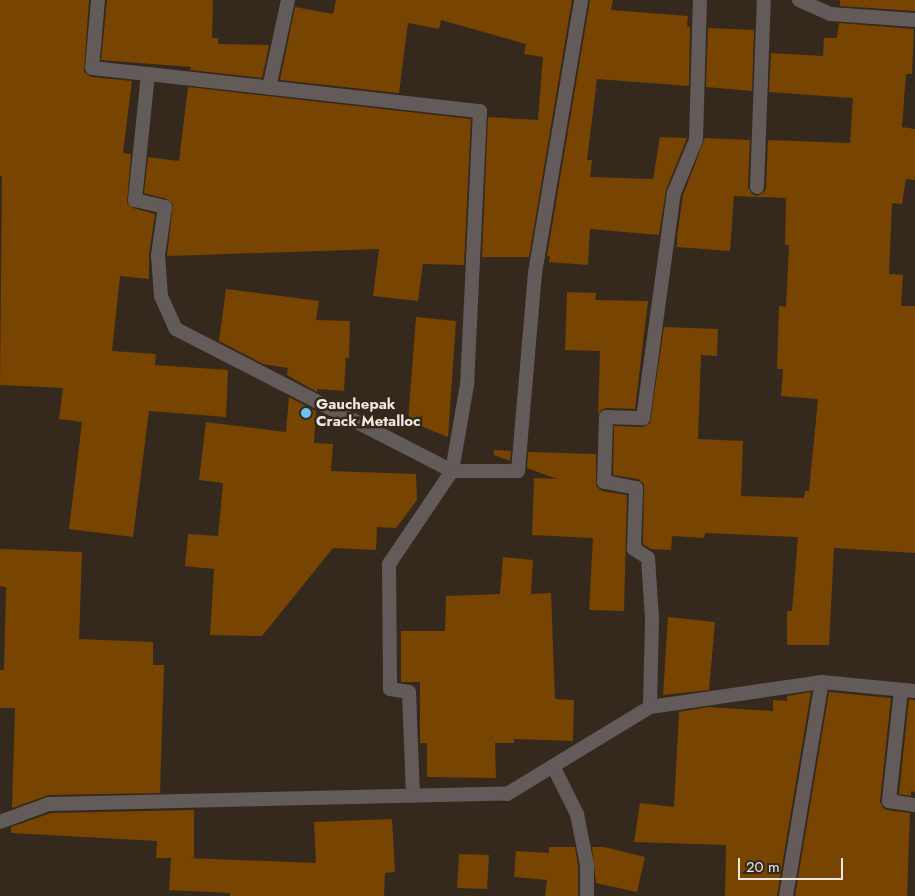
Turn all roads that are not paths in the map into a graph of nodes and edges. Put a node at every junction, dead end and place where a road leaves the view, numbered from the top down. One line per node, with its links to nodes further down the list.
1 (98, 0): 9 (street)
2 (288, 0): 10 (street)
3 (581, 0): 12 (street)
4 (700, 0): 16 (street)
5 (764, 0): 11 (street)
6 (799, 0): 7 (street)
7 (831, 7): 8 (street)
8 (915, 20)
9 (148, 74): 10 (street); 12 (street)
10 (269, 88): 12 (street)
11 (757, 187)
12 (452, 471): 18 (street)
13 (822, 682): 14 (street); 16 (street); 22 (street)
14 (901, 690): 15 (street); 19 (street)
15 (915, 691)
16 (650, 707): 17 (street)
17 (553, 766): 18 (street); 21 (street)
18 (413, 796): 20 (street)
19 (915, 805)
20 (0, 822)
21 (588, 896)
22 (786, 896)

